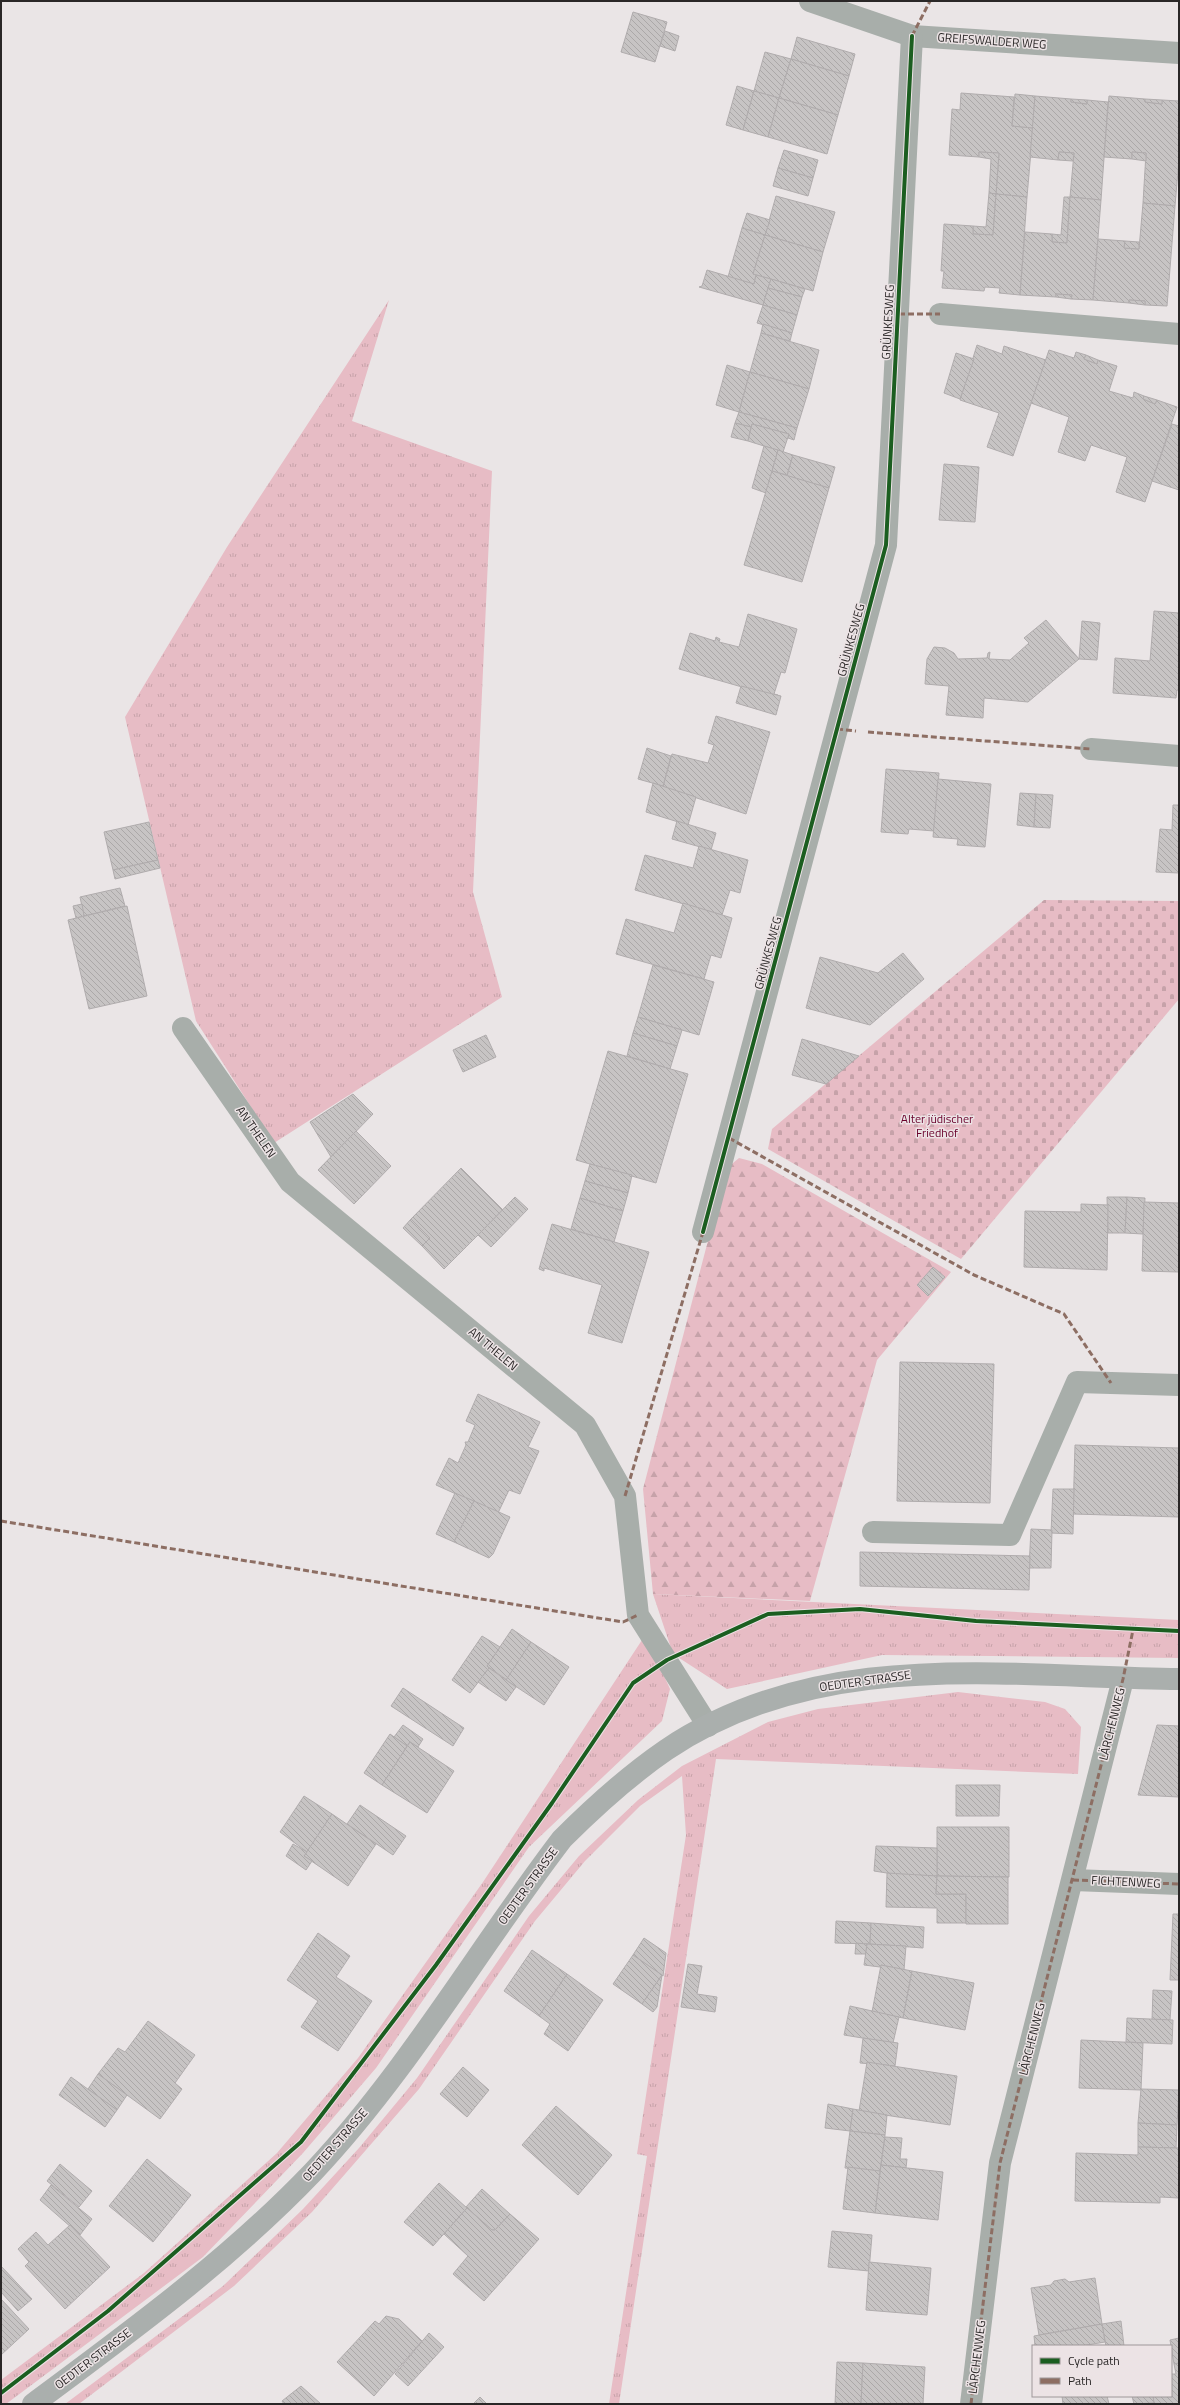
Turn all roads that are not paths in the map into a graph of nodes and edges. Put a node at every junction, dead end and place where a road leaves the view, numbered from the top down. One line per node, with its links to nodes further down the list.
1 (810, 1): 2 (street, GREIFSWALDER WEG)
2 (912, 36): 3 (street, GREIFSWALDER WEG); 9 (street, GRÜNKESWEG)
3 (1179, 53)
4 (940, 314): 5 (street)
5 (1179, 334)
6 (1091, 749): 7 (street)
7 (1179, 756)
8 (183, 1028): 14 (street, AN THELEN)
9 (702, 1232)
10 (1179, 1385): 11 (street)
11 (873, 1532)
12 (1123, 1679): 13 (main road, OEDTER STRASSE); 14 (main road, OEDTER STRASSE); 15 (street, LÄRCHENWEG)
13 (1179, 1680)
14 (708, 1726): 17 (main road, OEDTER STRASSE)
15 (1073, 1880): 16 (street, FICHTENWEG); 18 (street, LÄRCHENWEG)
16 (1179, 1884)
17 (33, 2404)
18 (971, 2404)

